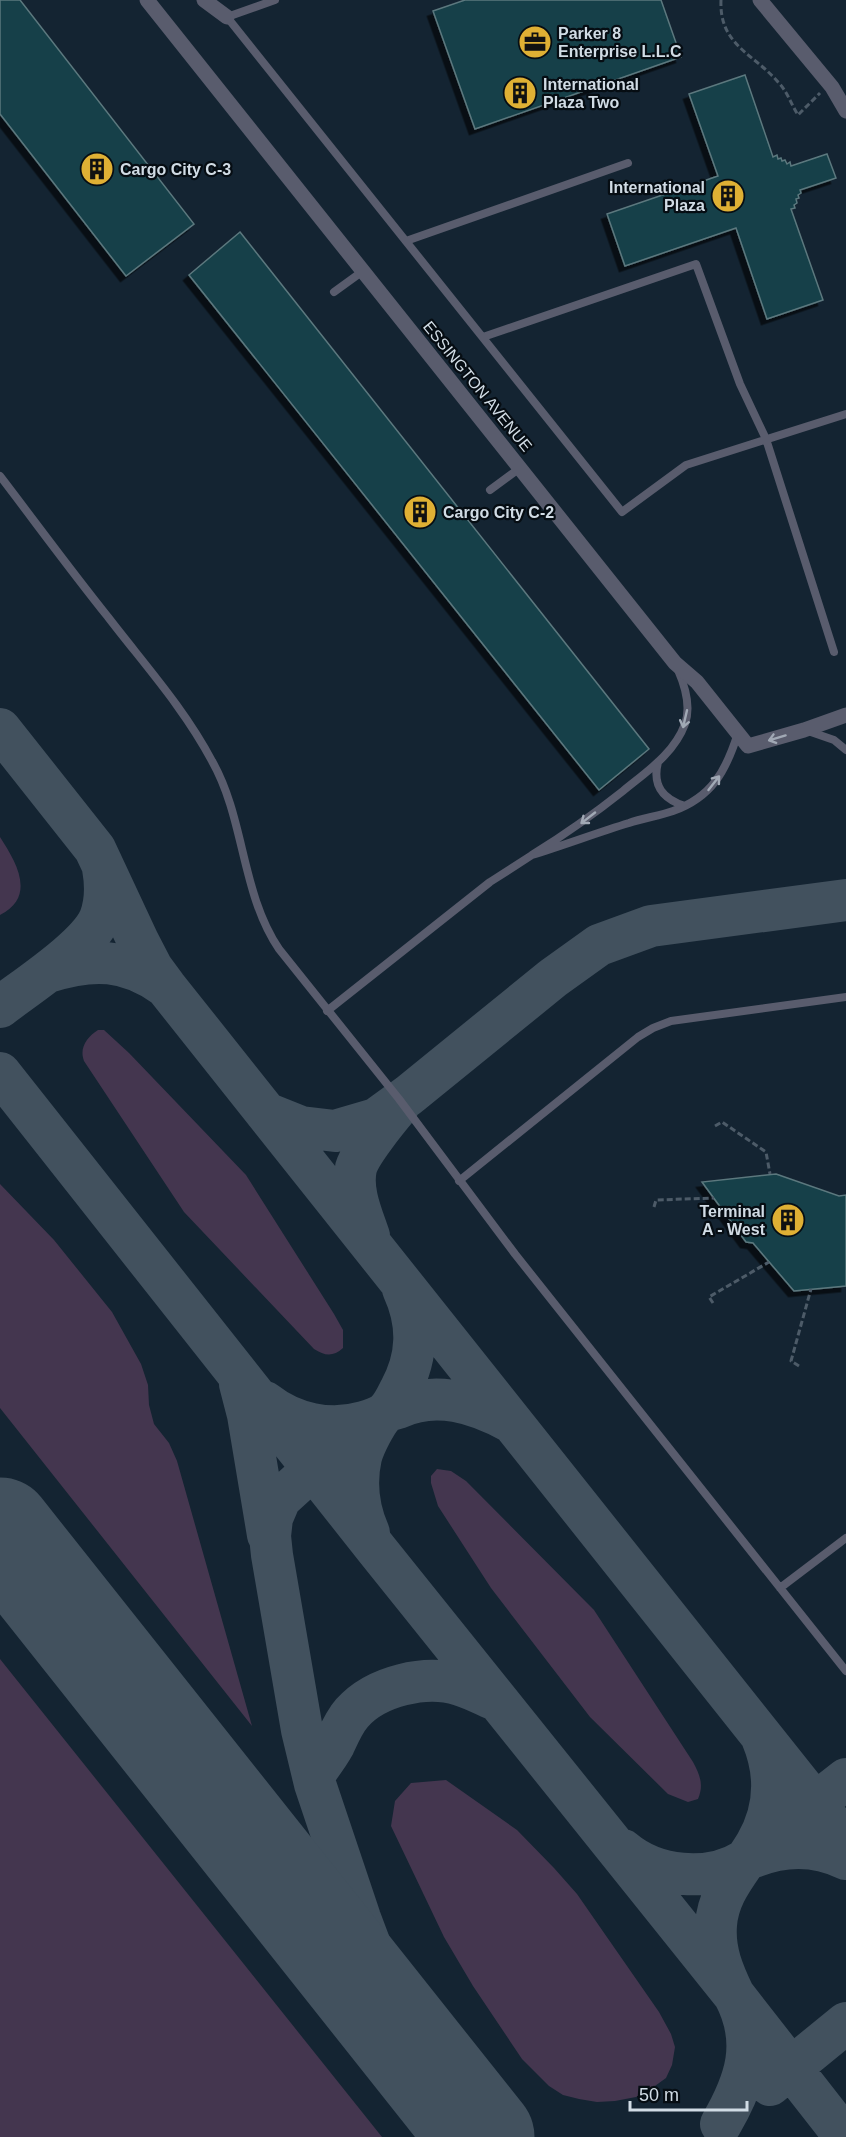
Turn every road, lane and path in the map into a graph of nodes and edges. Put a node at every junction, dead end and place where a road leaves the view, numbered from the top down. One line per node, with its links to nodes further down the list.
1 (147, 0): 11 (street, ESSINGTON AVENUE)
2 (204, 0): 6 (street)
3 (275, 0): 6 (lane)
4 (721, 0): 7 (path)
5 (760, 0): 8 (street)
6 (227, 17): 10 (lane)
7 (821, 92)
8 (846, 111)
9 (628, 163): 10 (lane)
10 (406, 241): 13 (lane)
11 (363, 271): 12 (lane); 16 (street, ESSINGTON AVENUE)
12 (334, 292)
13 (483, 337): 15 (lane); 15 (lane)
14 (846, 414): 15 (lane)
15 (766, 439): 19 (lane)
16 (520, 468): 18 (lane); 20 (street, ESSINGTON AVENUE)
17 (0, 476): 29 (lane)
18 (490, 490)
19 (834, 652)
20 (675, 663): 23 (street, ESSINGTON AVENUE); 25 (lane, one-way to 25)
21 (846, 715): 22 (street, ESSINGTON AVENUE)
22 (804, 730): 23 (street, ESSINGTON AVENUE, one-way to 23); 24 (lane)
23 (738, 733): 26 (lane, one-way to 23)
24 (846, 750)
25 (658, 762): 26 (lane); 27 (lane, one-way to 27)
26 (685, 806): 27 (lane)
27 (532, 855): 29 (lane)
28 (846, 997): 32 (lane)
29 (327, 1011): 32 (lane)
30 (715, 1126): 31 (path)
31 (770, 1174)
32 (459, 1181): 40 (lane)
33 (714, 1198): 34 (path)
34 (654, 1206)
35 (769, 1262): 37 (path)
36 (811, 1289): 38 (path)
37 (713, 1303)
38 (799, 1366)
39 (846, 1538): 40 (lane)
40 (780, 1588): 41 (lane)
41 (846, 1671)

